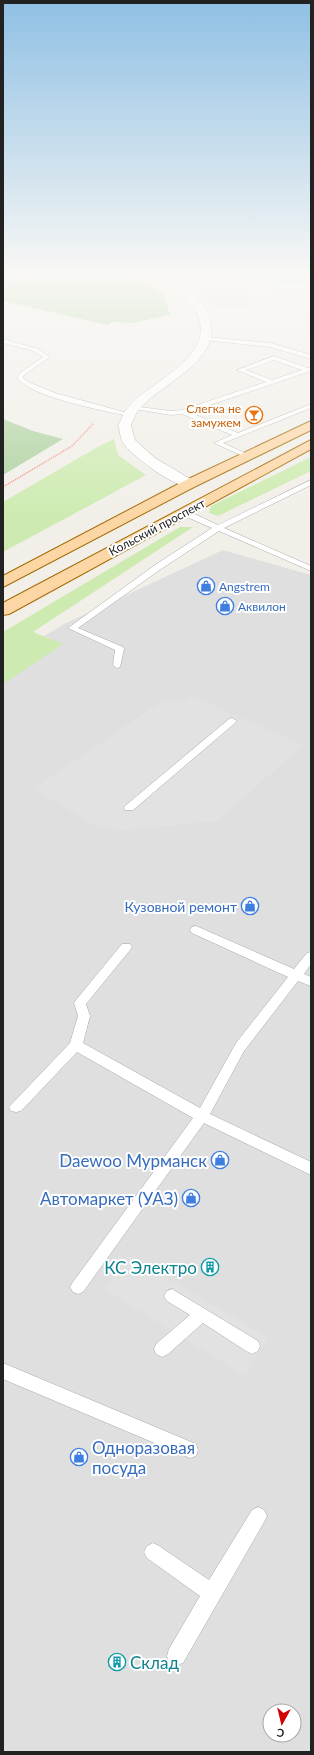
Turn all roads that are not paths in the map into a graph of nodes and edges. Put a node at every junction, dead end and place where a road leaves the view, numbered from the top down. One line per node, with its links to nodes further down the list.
1 (44, 356): 6 (lane)
2 (195, 356): 6 (street)
3 (310, 370): 4 (lane); 4 (lane)
4 (272, 382): 7 (lane)
5 (311, 406): 9 (lane)
6 (130, 411): 7 (lane); 13 (street)
7 (183, 412): 9 (lane)
8 (311, 425): 11 (main road, Кольский проспект)
9 (238, 435): 11 (lane)
10 (311, 444): 14 (main road, Кольский проспект)
11 (247, 456): 13 (main road, Кольский проспект)
12 (311, 482): 16 (lane)
13 (189, 484): 14 (main road); 18 (main road, Кольский проспект)
14 (216, 494): 15 (main road, Кольский проспект)
15 (183, 512): 16 (lane); 19 (main road, Кольский проспект)
16 (218, 528): 17 (lane); 20 (lane)
17 (311, 569)
18 (3, 582)
19 (3, 610)
20 (117, 665)
21 (232, 721): 22 (lane)
22 (129, 808)
23 (196, 930): 26 (lane)
24 (126, 947): 28 (lane)
25 (311, 956): 26 (lane)
26 (296, 975): 27 (lane); 30 (lane)
27 (311, 982)
28 (76, 1045): 29 (lane); 30 (lane)
29 (16, 1107)
30 (202, 1116): 31 (lane); 32 (lane)
31 (311, 1169)
32 (78, 1287)
33 (172, 1296): 34 (lane)
34 (202, 1314): 35 (lane); 36 (lane)
35 (252, 1346)
36 (162, 1349)
37 (3, 1371): 38 (lane)
38 (190, 1450)
39 (258, 1516): 41 (lane)
40 (153, 1552): 41 (lane)
41 (212, 1593): 42 (lane)
42 (176, 1656)

